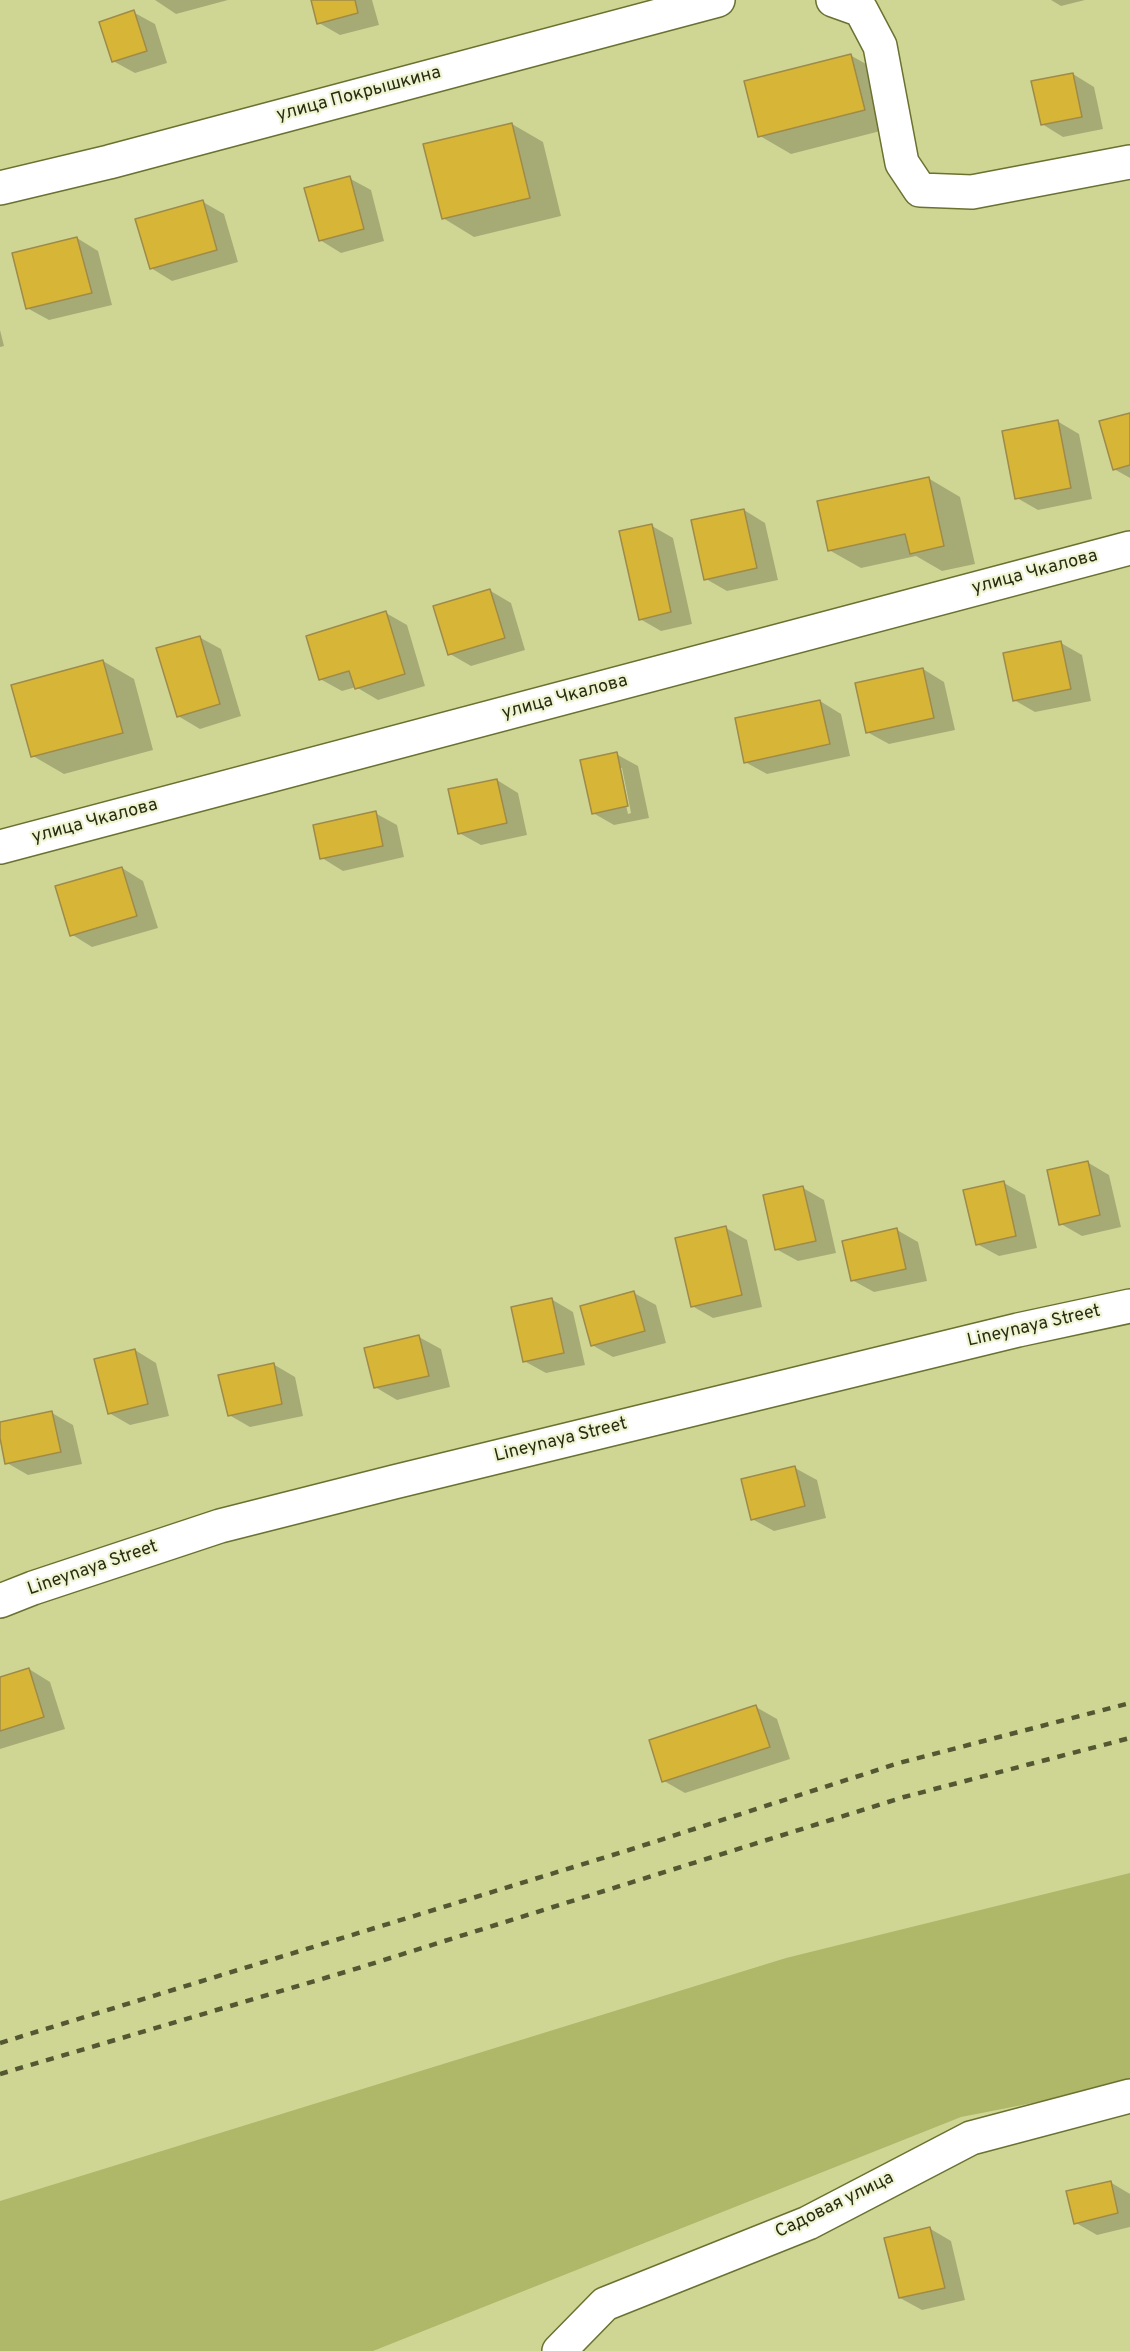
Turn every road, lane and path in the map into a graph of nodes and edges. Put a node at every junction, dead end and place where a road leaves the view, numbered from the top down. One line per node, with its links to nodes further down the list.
1 (718, 0): 4 (street, улица Покрышкина)
2 (833, 0): 3 (street)
3 (1130, 162)
4 (0, 188)
5 (1130, 548): 6 (street, улица Чкалова)
6 (0, 847)
7 (1130, 1306): 8 (street, Lineynaya Street)
8 (0, 1601)
9 (1130, 2096): 10 (street, Садовая улица)
10 (559, 2351)

